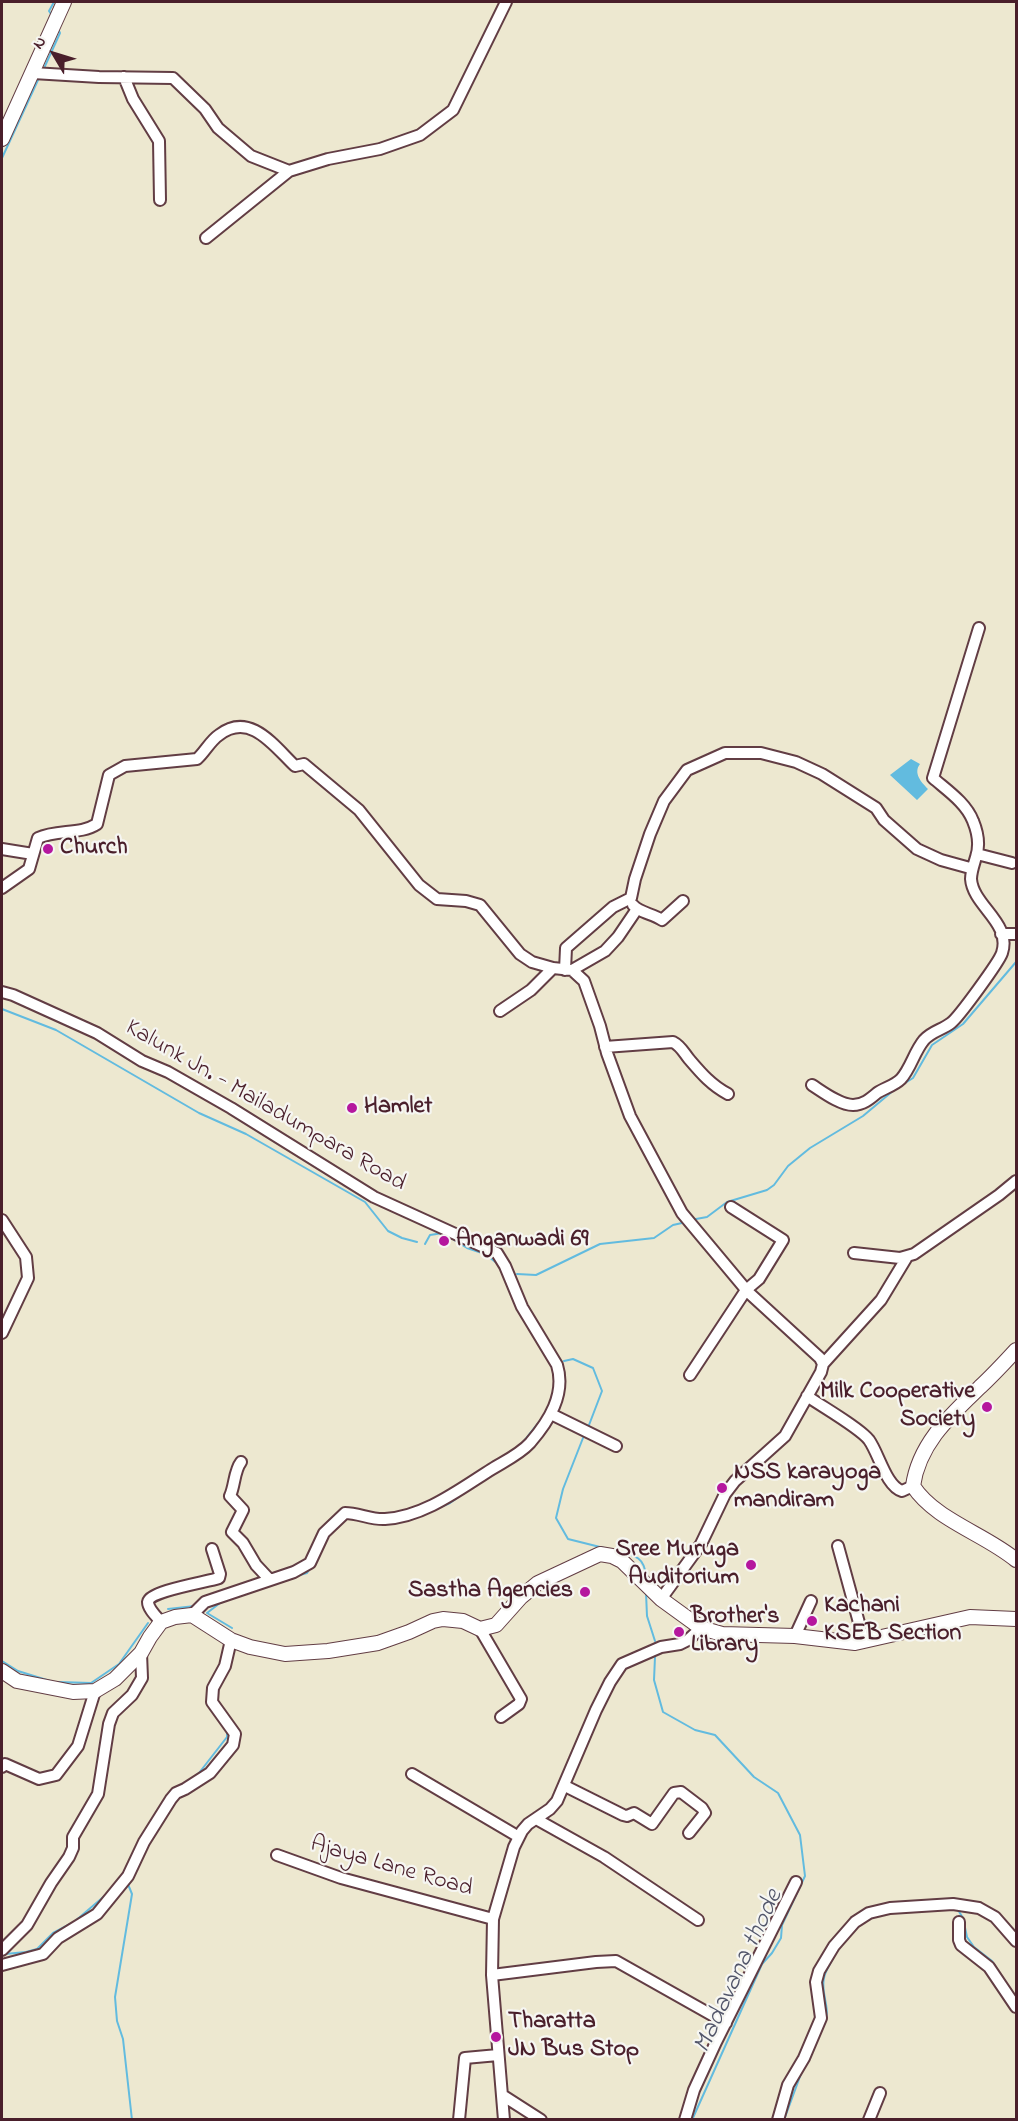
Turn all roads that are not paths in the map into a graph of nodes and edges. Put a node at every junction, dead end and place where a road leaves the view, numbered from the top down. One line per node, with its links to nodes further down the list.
1 (64, 2): 3 (main road)
2 (506, 2): 6 (street)
3 (33, 73): 4 (street); 5 (main road)
4 (124, 77): 6 (street); 7 (street)
5 (2, 139)
6 (289, 171): 8 (street)
7 (159, 200)
8 (206, 238)
9 (979, 628): 12 (street)
10 (2, 849): 11 (street)
11 (33, 854): 15 (street); 21 (street)
12 (977, 854): 13 (street); 14 (street)
13 (1012, 863)
14 (973, 866): 16 (street); 19 (street)
15 (2, 888)
16 (631, 898): 18 (street); 22 (street)
17 (683, 901): 18 (street)
18 (637, 909): 22 (street)
19 (1001, 934): 20 (street); 26 (street)
20 (1017, 934)
21 (553, 968): 22 (street); 24 (street)
22 (568, 970): 25 (street)
23 (2, 992): 39 (street, Kalunk Jn. - Mailadumpara Road)
24 (500, 1011)
25 (605, 1047): 27 (street); 33 (street)
26 (812, 1085)
27 (728, 1094)
28 (1017, 1181): 32 (street)
29 (731, 1207): 33 (street)
30 (2, 1220): 34 (street)
31 (854, 1253): 32 (street)
32 (907, 1257): 36 (street)
33 (746, 1290): 36 (street); 37 (street)
34 (2, 1333)
35 (1017, 1350): 42 (main road)
36 (823, 1364): 38 (street)
37 (690, 1375)
38 (807, 1396): 42 (street); 47 (street)
39 (551, 1414): 40 (street); 46 (street)
40 (616, 1446)
41 (241, 1462): 46 (street)
42 (913, 1485): 45 (main road)
43 (838, 1546): 56 (street)
44 (212, 1549): 51 (street)
45 (1017, 1560)
46 (270, 1580): 49 (street)
47 (662, 1599): 52 (main road); 53 (main road)
48 (811, 1601): 54 (street)
49 (192, 1615): 51 (main road); 55 (main road)
50 (1017, 1619): 56 (main road)
51 (161, 1622): 57 (main road)
52 (700, 1628): 54 (main road); 63 (street)
53 (480, 1629): 55 (main road); 60 (street)
54 (795, 1635): 56 (main road)
55 (231, 1640): 74 (street)
56 (864, 1641)
57 (141, 1653): 59 (main road); 73 (street)
58 (2, 1671): 59 (main road)
59 (95, 1691): 61 (street)
60 (501, 1718)
61 (2, 1767)
62 (412, 1774): 66 (street)
63 (564, 1786): 64 (street); 65 (street)
64 (536, 1819): 66 (street); 70 (street)
65 (689, 1833)
66 (519, 1837): 69 (street)
67 (277, 1855): 69 (street, Ajaya Lane Road)
68 (796, 1882): 77 (street)
69 (493, 1919): 75 (street)
70 (698, 1920)
71 (959, 1922): 76 (street)
72 (1017, 1941): 85 (street)
73 (2, 1950)
74 (2, 1965)
75 (492, 1975): 77 (street); 78 (street)
76 (1017, 2007)
77 (726, 2023): 84 (street)
78 (498, 2055): 80 (street); 81 (street)
79 (880, 2093): 86 (street)
80 (502, 2095): 82 (street); 83 (street)
81 (459, 2120)
82 (504, 2120)
83 (541, 2120)
84 (685, 2120)
85 (778, 2120)
86 (869, 2120)

